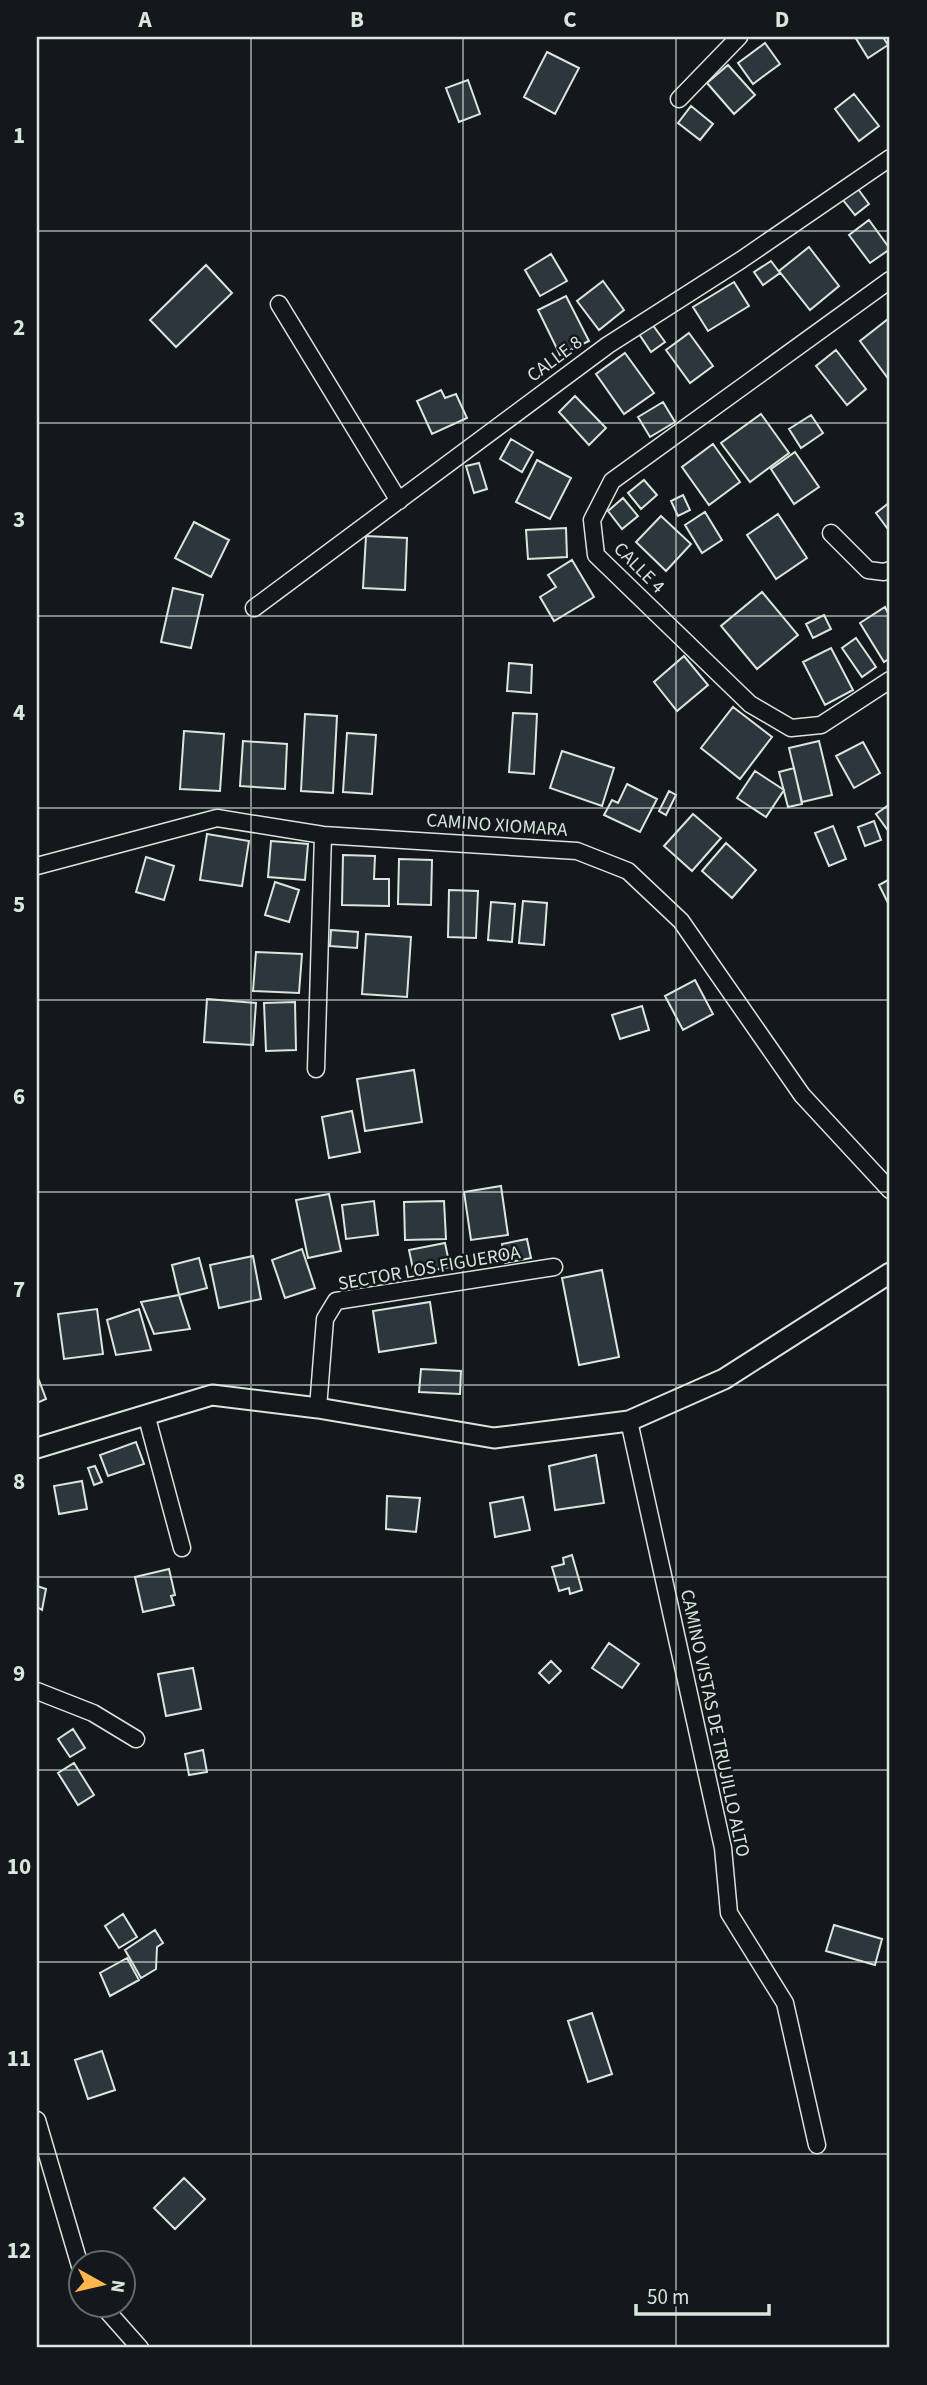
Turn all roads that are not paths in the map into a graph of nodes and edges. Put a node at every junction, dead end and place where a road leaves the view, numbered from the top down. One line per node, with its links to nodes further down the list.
1 (739, 37): 2 (street)
2 (680, 99)
3 (890, 158): 6 (street, CALLE 8)
4 (890, 280): 10 (street, CALLE 4)
5 (279, 303): 6 (street)
6 (399, 501): 9 (street, CALLE 8)
7 (831, 533): 8 (street)
8 (890, 570)
9 (254, 608)
10 (890, 681)
11 (323, 835): 12 (street, CAMINO XIOMARA); 13 (street); 14 (street, CAMINO XIOMARA)
12 (37, 866)
13 (316, 1069)
14 (890, 1190)
15 (554, 1267): 17 (street, SECTOR LOS FIGUEROA)
16 (890, 1273): 19 (street)
17 (318, 1408): 18 (street); 19 (street)
18 (146, 1414): 20 (street); 21 (street)
19 (629, 1421): 25 (street, CAMINO VISTAS DE TRUJILLO ALTO)
20 (37, 1448)
21 (183, 1548)
22 (37, 1691): 23 (street)
23 (136, 1740)
24 (37, 2120): 26 (street)
25 (817, 2145)
26 (75, 2248)
27 (113, 2318): 28 (street)
28 (140, 2348)

